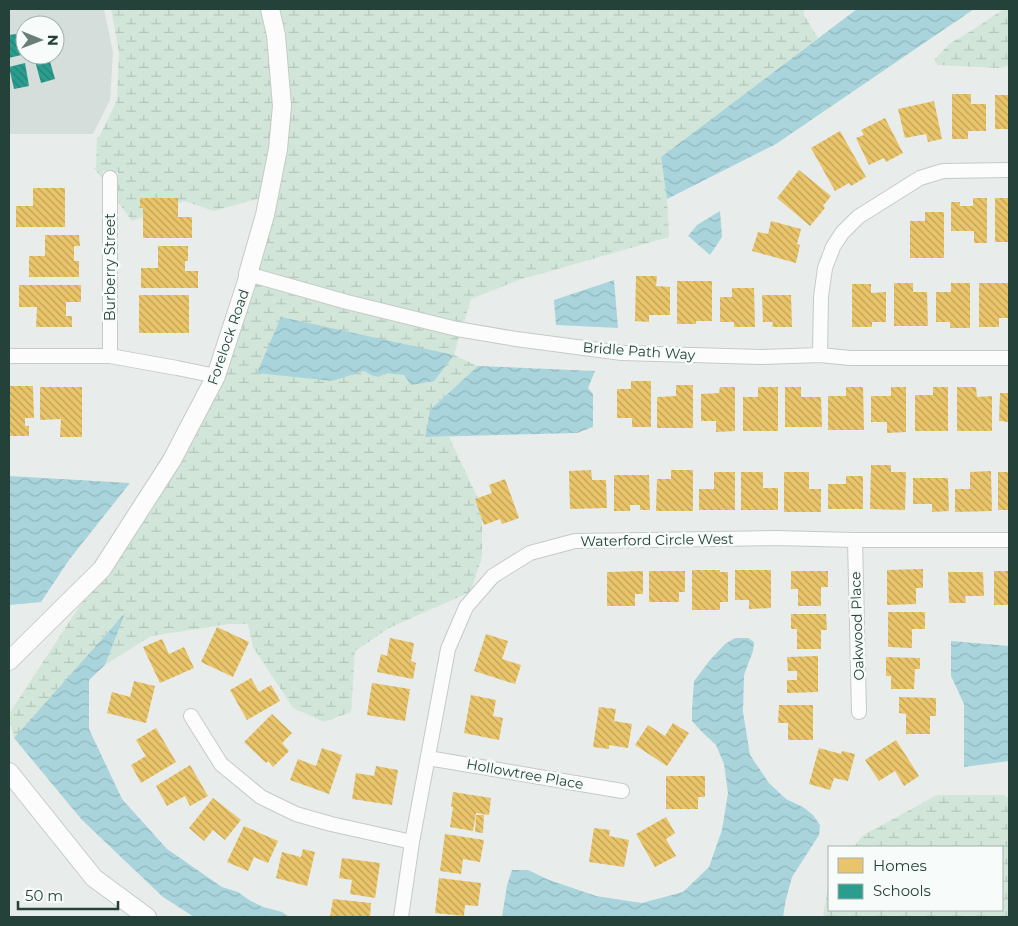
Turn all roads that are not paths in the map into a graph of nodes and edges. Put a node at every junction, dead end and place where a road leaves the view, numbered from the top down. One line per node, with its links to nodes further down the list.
1 (270, 9): 4 (street, Forelock Road)
2 (1009, 170): 5 (street)
3 (110, 178): 7 (street, Burberry Street)
4 (248, 274): 5 (street, Bridle Path Way); 9 (street, Forelock Road)
5 (820, 355): 8 (street, Bridle Path Way)
6 (9, 356): 7 (street)
7 (110, 356): 9 (street)
8 (1009, 358)
9 (216, 376): 12 (street, Forelock Road)
10 (854, 540): 11 (street, Waterford Circle West); 13 (street, Oakwood Place); 15 (street, Waterford Circle West)
11 (1009, 540)
12 (9, 661)
13 (859, 712)
14 (191, 716): 18 (street)
15 (428, 758): 17 (street, Hollowtree Place); 18 (street, Waterford Circle West)
16 (9, 772): 19 (street)
17 (622, 791)
18 (412, 842): 20 (street, Waterford Circle West)
19 (147, 917)
20 (401, 917)

